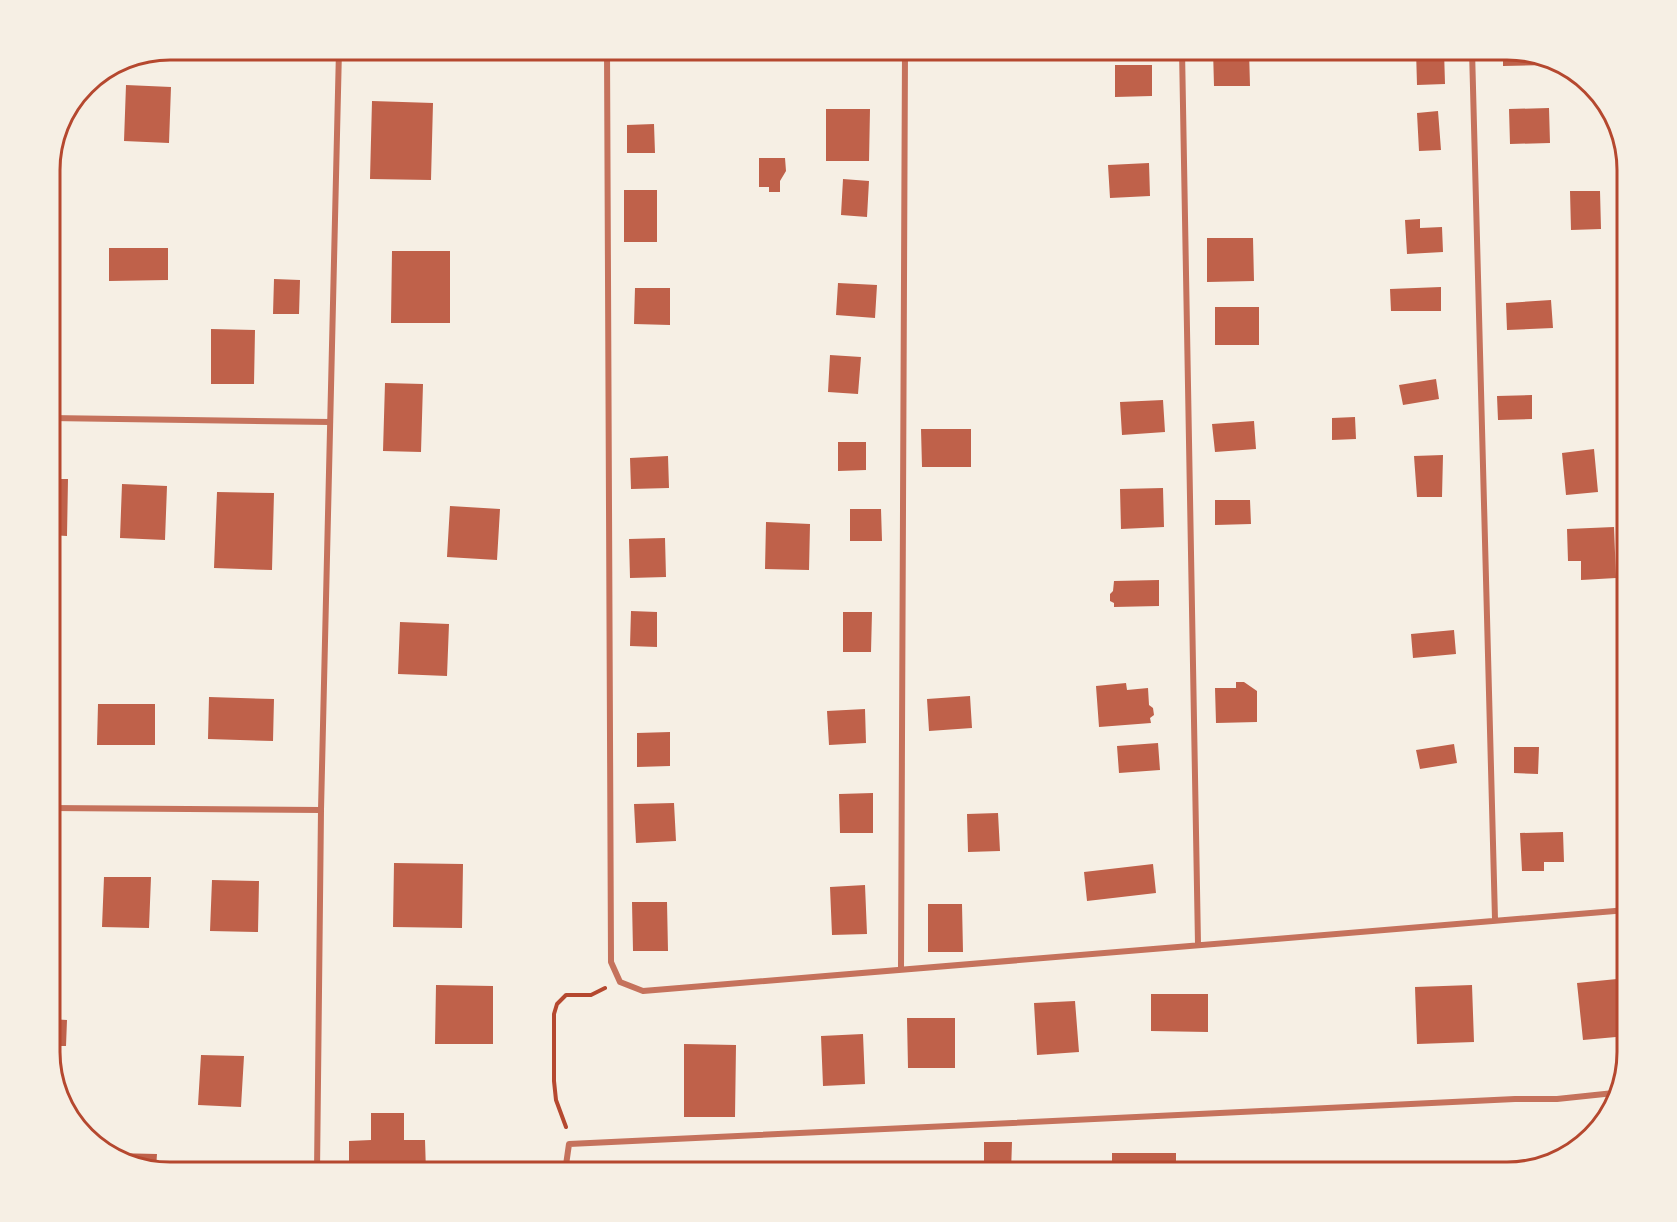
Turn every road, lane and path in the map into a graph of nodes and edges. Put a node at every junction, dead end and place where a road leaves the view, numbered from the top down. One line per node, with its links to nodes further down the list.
1 (339, 60): 7 (street)
2 (607, 60): 14 (street)
3 (905, 60): 13 (street)
4 (1182, 60): 12 (street)
5 (1472, 60): 11 (street)
6 (60, 418): 7 (street)
7 (330, 422): 9 (street)
8 (60, 808): 9 (street)
9 (321, 810): 17 (street)
10 (1617, 911): 11 (street)
11 (1495, 919): 12 (street)
12 (1198, 944): 13 (street)
13 (901, 969): 14 (street)
14 (620, 982): 16 (path)
15 (1609, 1094): 18 (street)
16 (566, 1127)
17 (317, 1162)
18 (566, 1162)

